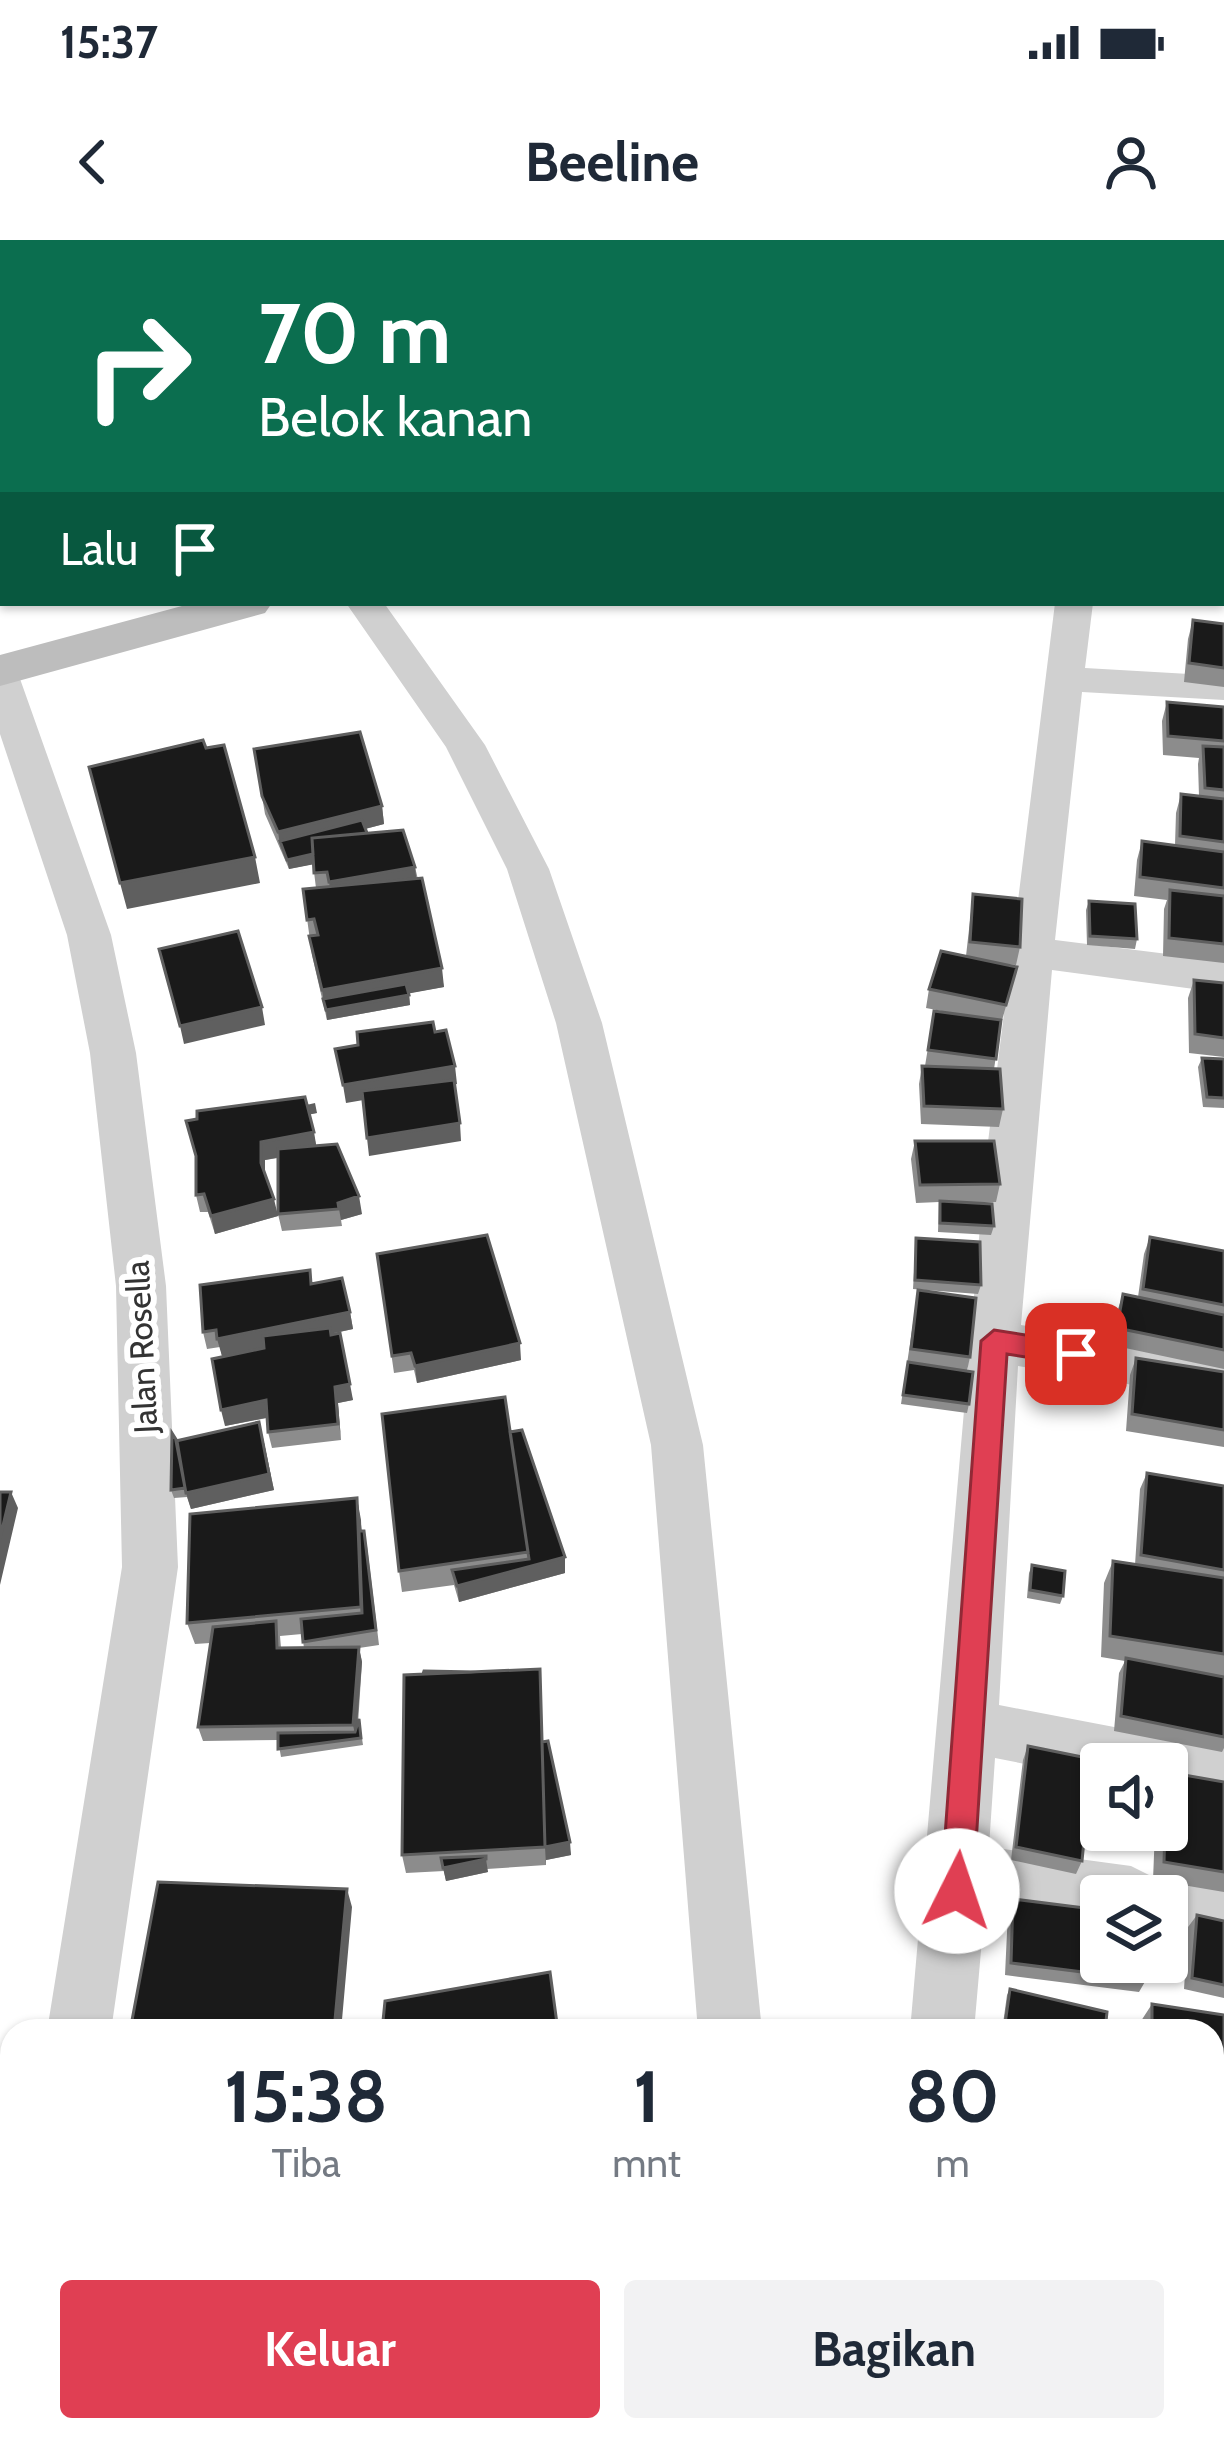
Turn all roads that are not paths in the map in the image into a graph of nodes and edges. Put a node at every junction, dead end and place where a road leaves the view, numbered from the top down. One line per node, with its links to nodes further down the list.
1 (238, 606): 4 (street)
2 (367, 606): 20 (street)
3 (1074, 606): 5 (street)
4 (0, 674): 19 (street, Jalan Rosella)
5 (1064, 680): 6 (street); 7 (street)
6 (1224, 688)
7 (1031, 952): 8 (street); 9 (street)
8 (1224, 977)
9 (994, 1341): 10 (street); 11 (street)
10 (1224, 1379)
11 (970, 1726): 12 (street); 15 (street)
12 (1080, 1747)
13 (1188, 1769): 14 (street)
14 (1224, 1776)
15 (958, 1872): 16 (street); 21 (street)
16 (1080, 1889)
17 (1188, 1904): 18 (street)
18 (1224, 1910)
19 (81, 2019)
20 (729, 2019)
21 (943, 2019)

